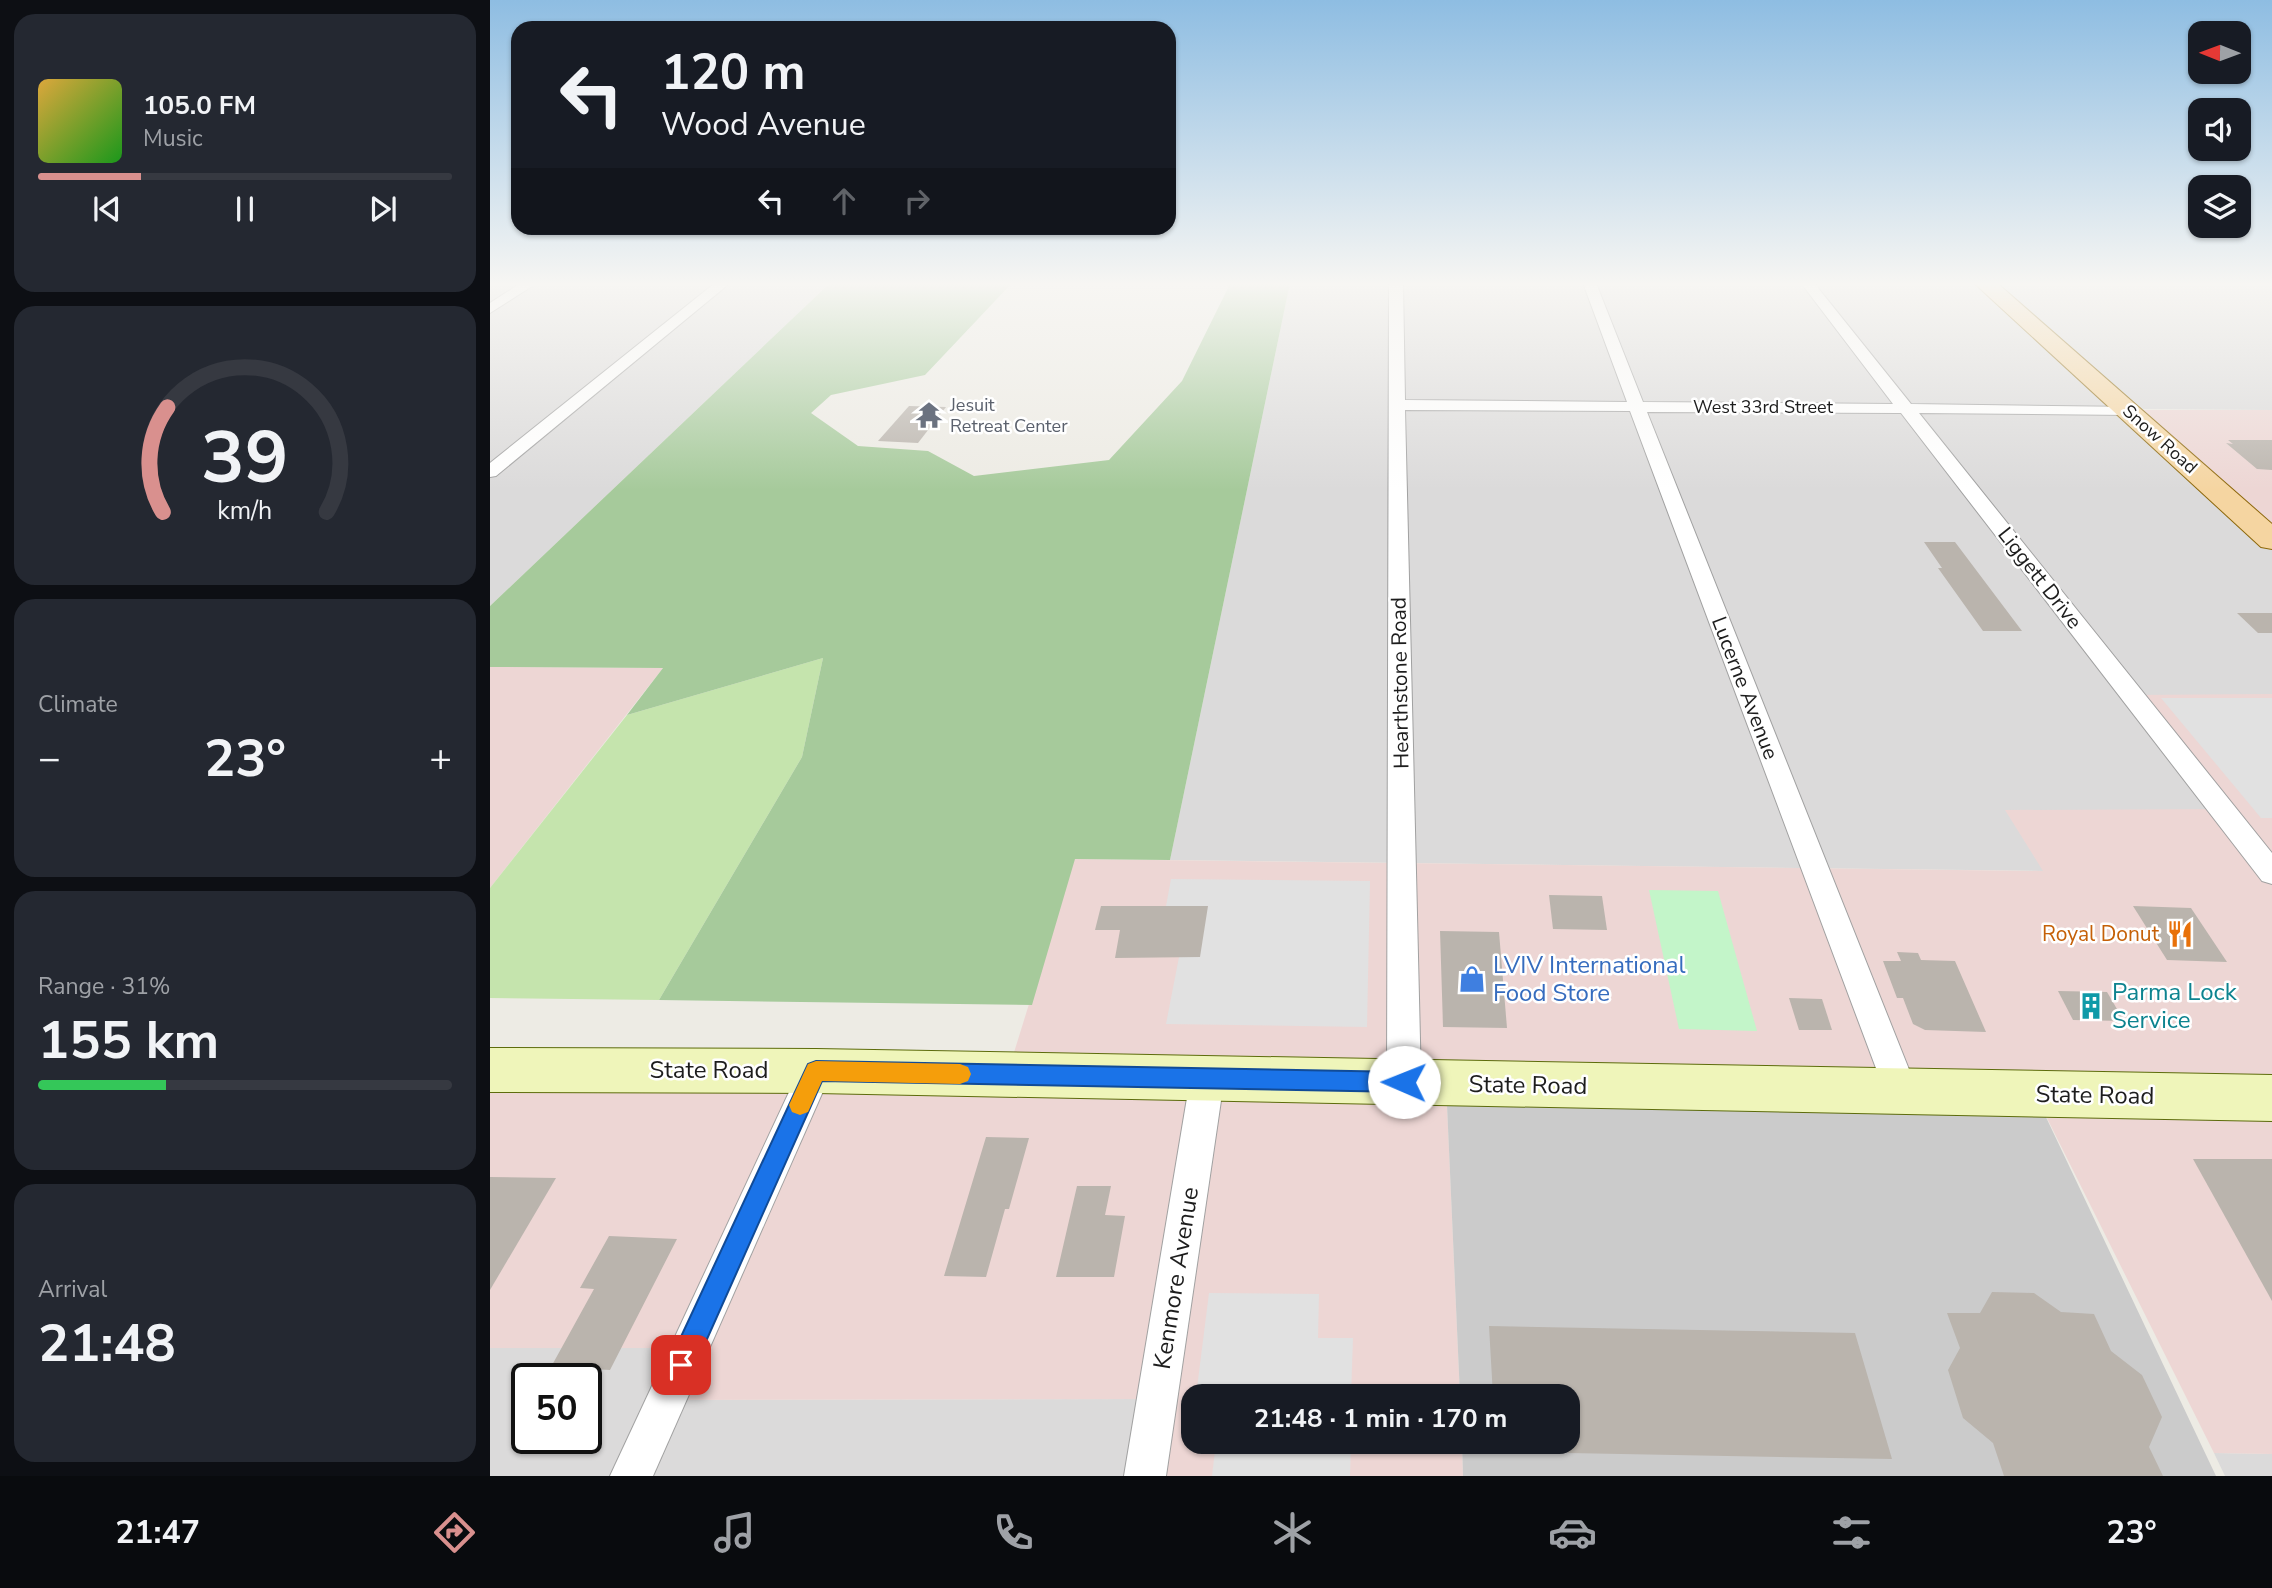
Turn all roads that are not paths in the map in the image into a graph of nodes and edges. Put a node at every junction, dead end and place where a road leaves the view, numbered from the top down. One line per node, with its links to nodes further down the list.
1 (639, 352): 10 (street)
2 (1397, 352): 6 (street, Hearthstone Road)
3 (1615, 352): 7 (street, Lucerne Avenue)
4 (1862, 352): 8 (street, Liggett Drive)
5 (2062, 352): 9 (main road, Snow Road)
6 (1398, 405): 7 (street, West 33rd Street); 16 (street, Hearthstone Road)
7 (1635, 406): 8 (street, West 33rd Street); 17 (street, Lucerne Avenue)
8 (1907, 408): 9 (street, West 33rd Street); 12 (street, Liggett Drive)
9 (2128, 410): 11 (main road, Snow Road)
10 (490, 472)
11 (2272, 540)
12 (2272, 873)
13 (490, 1070): 14 (main road, State Road)
14 (816, 1071): 15 (main road, State Road); 19 (street)
15 (1207, 1080): 16 (main road, State Road); 20 (street, Kenmore Avenue)
16 (1404, 1082): 17 (main road, State Road)
17 (1901, 1091): 18 (main road, State Road)
18 (2272, 1098)
19 (631, 1476)
20 (1145, 1476)

